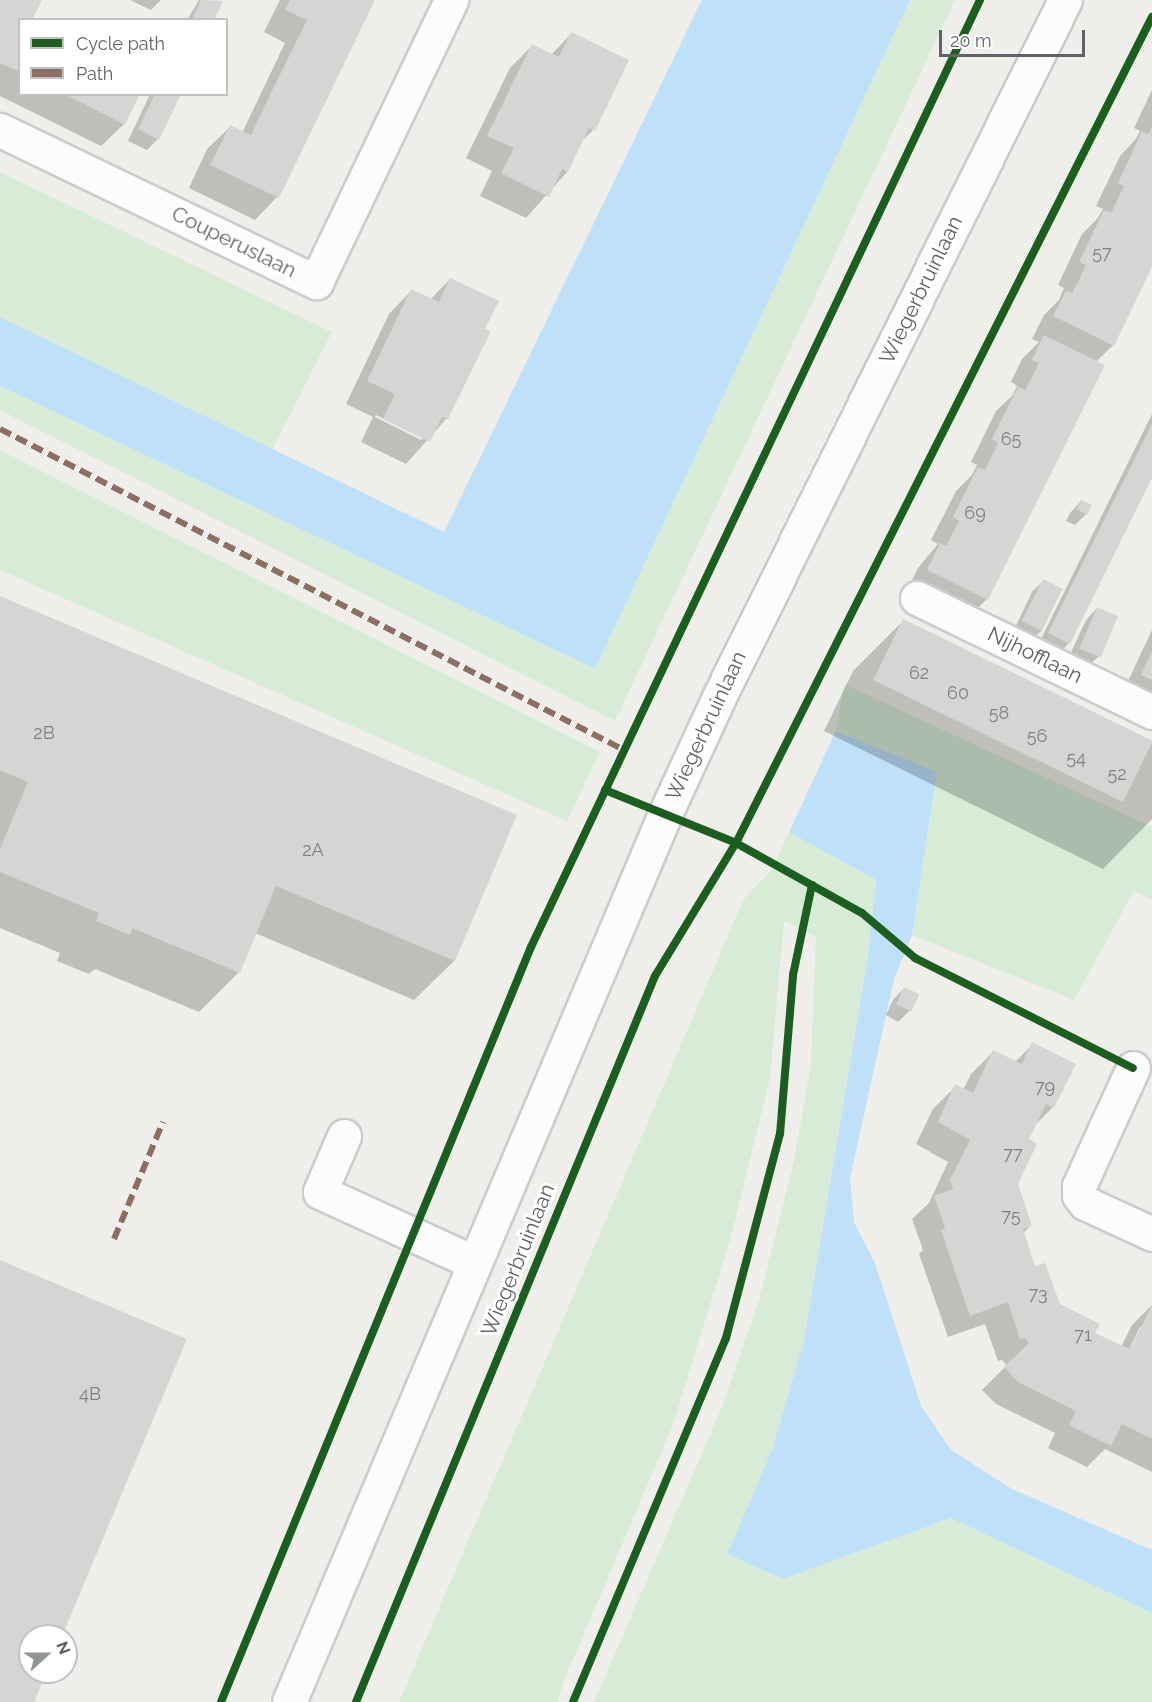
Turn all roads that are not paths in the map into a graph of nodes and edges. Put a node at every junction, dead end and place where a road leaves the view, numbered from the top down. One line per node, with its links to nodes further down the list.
1 (451, 0): 3 (street, Couperuslaan)
2 (1065, 0): 9 (street, Wiegerbruinlaan)
3 (0, 130)
4 (918, 598): 5 (street, Nijhofflaan)
5 (1152, 712)
6 (1133, 1068): 8 (street)
7 (344, 1136): 9 (street)
8 (1152, 1234)
9 (475, 1263): 10 (street, Wiegerbruinlaan)
10 (290, 1702)

